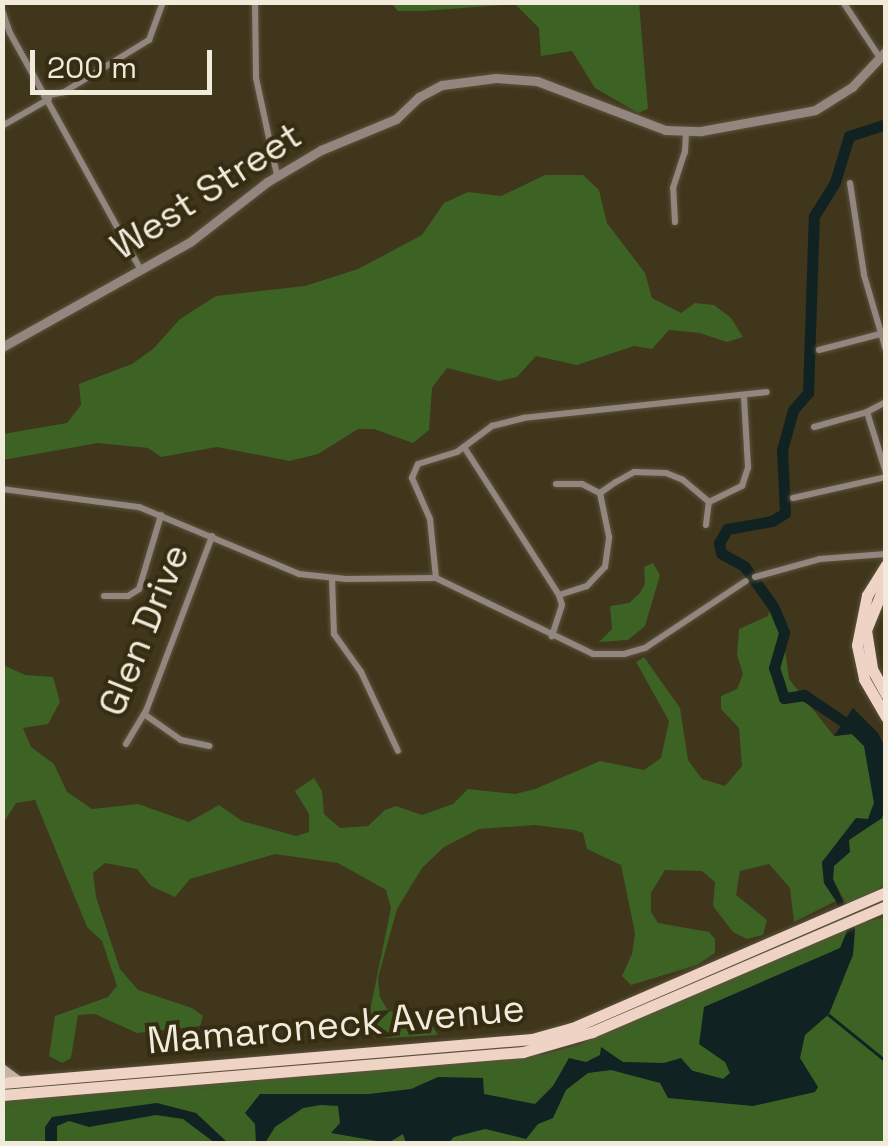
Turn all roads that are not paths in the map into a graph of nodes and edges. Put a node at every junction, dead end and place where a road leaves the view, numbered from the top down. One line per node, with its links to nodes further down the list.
1 (163, 2): 6 (street)
2 (255, 2): 9 (street)
3 (844, 2): 5 (street)
4 (2, 10): 6 (street)
5 (883, 54): 8 (street, West Street)
6 (45, 98): 7 (street); 12 (street)
7 (2, 126)
8 (686, 132): 9 (street, West Street); 11 (street)
9 (278, 176): 12 (street, West Street)
10 (850, 183): 13 (street)
11 (676, 222)
12 (141, 270): 14 (street, West Street)
13 (880, 334): 15 (street); 16 (street)
14 (2, 346)
15 (820, 350)
16 (886, 350)
17 (767, 392): 18 (street)
18 (744, 397): 22 (street); 28 (street)
19 (886, 402): 20 (street)
20 (867, 412): 21 (street); 23 (street)
21 (814, 427)
22 (464, 446): 36 (street); 39 (street)
23 (886, 475): 27 (street)
24 (556, 484): 26 (street)
25 (2, 489): 29 (street)
26 (600, 493): 28 (street); 39 (street)
27 (793, 498)
28 (709, 502): 30 (street)
29 (161, 514): 31 (street); 40 (street)
30 (706, 525)
31 (212, 536): 35 (street); 43 (street, Glen Drive)
32 (886, 554): 34 (street)
33 (886, 566): 44 (main road)
34 (755, 577)
35 (332, 578): 36 (street); 47 (street)
36 (436, 578): 41 (street)
37 (746, 580): 41 (street)
38 (886, 581): 42 (main road)
39 (559, 595): 41 (street)
40 (104, 596)
41 (552, 636)
42 (886, 694)
43 (144, 714): 45 (street, Glen Drive); 46 (street)
44 (886, 717)
45 (126, 744)
46 (210, 746)
47 (398, 751)
48 (885, 898): 50 (main road, Mamaroneck Avenue)
49 (2, 1069): 51 (main road)
50 (198, 1074): 51 (main road, Mamaroneck Avenue); 53 (main road, Mamaroneck Avenue)
51 (20, 1082): 52 (main road, Mamaroneck Avenue)
52 (2, 1083)
53 (2, 1095)

